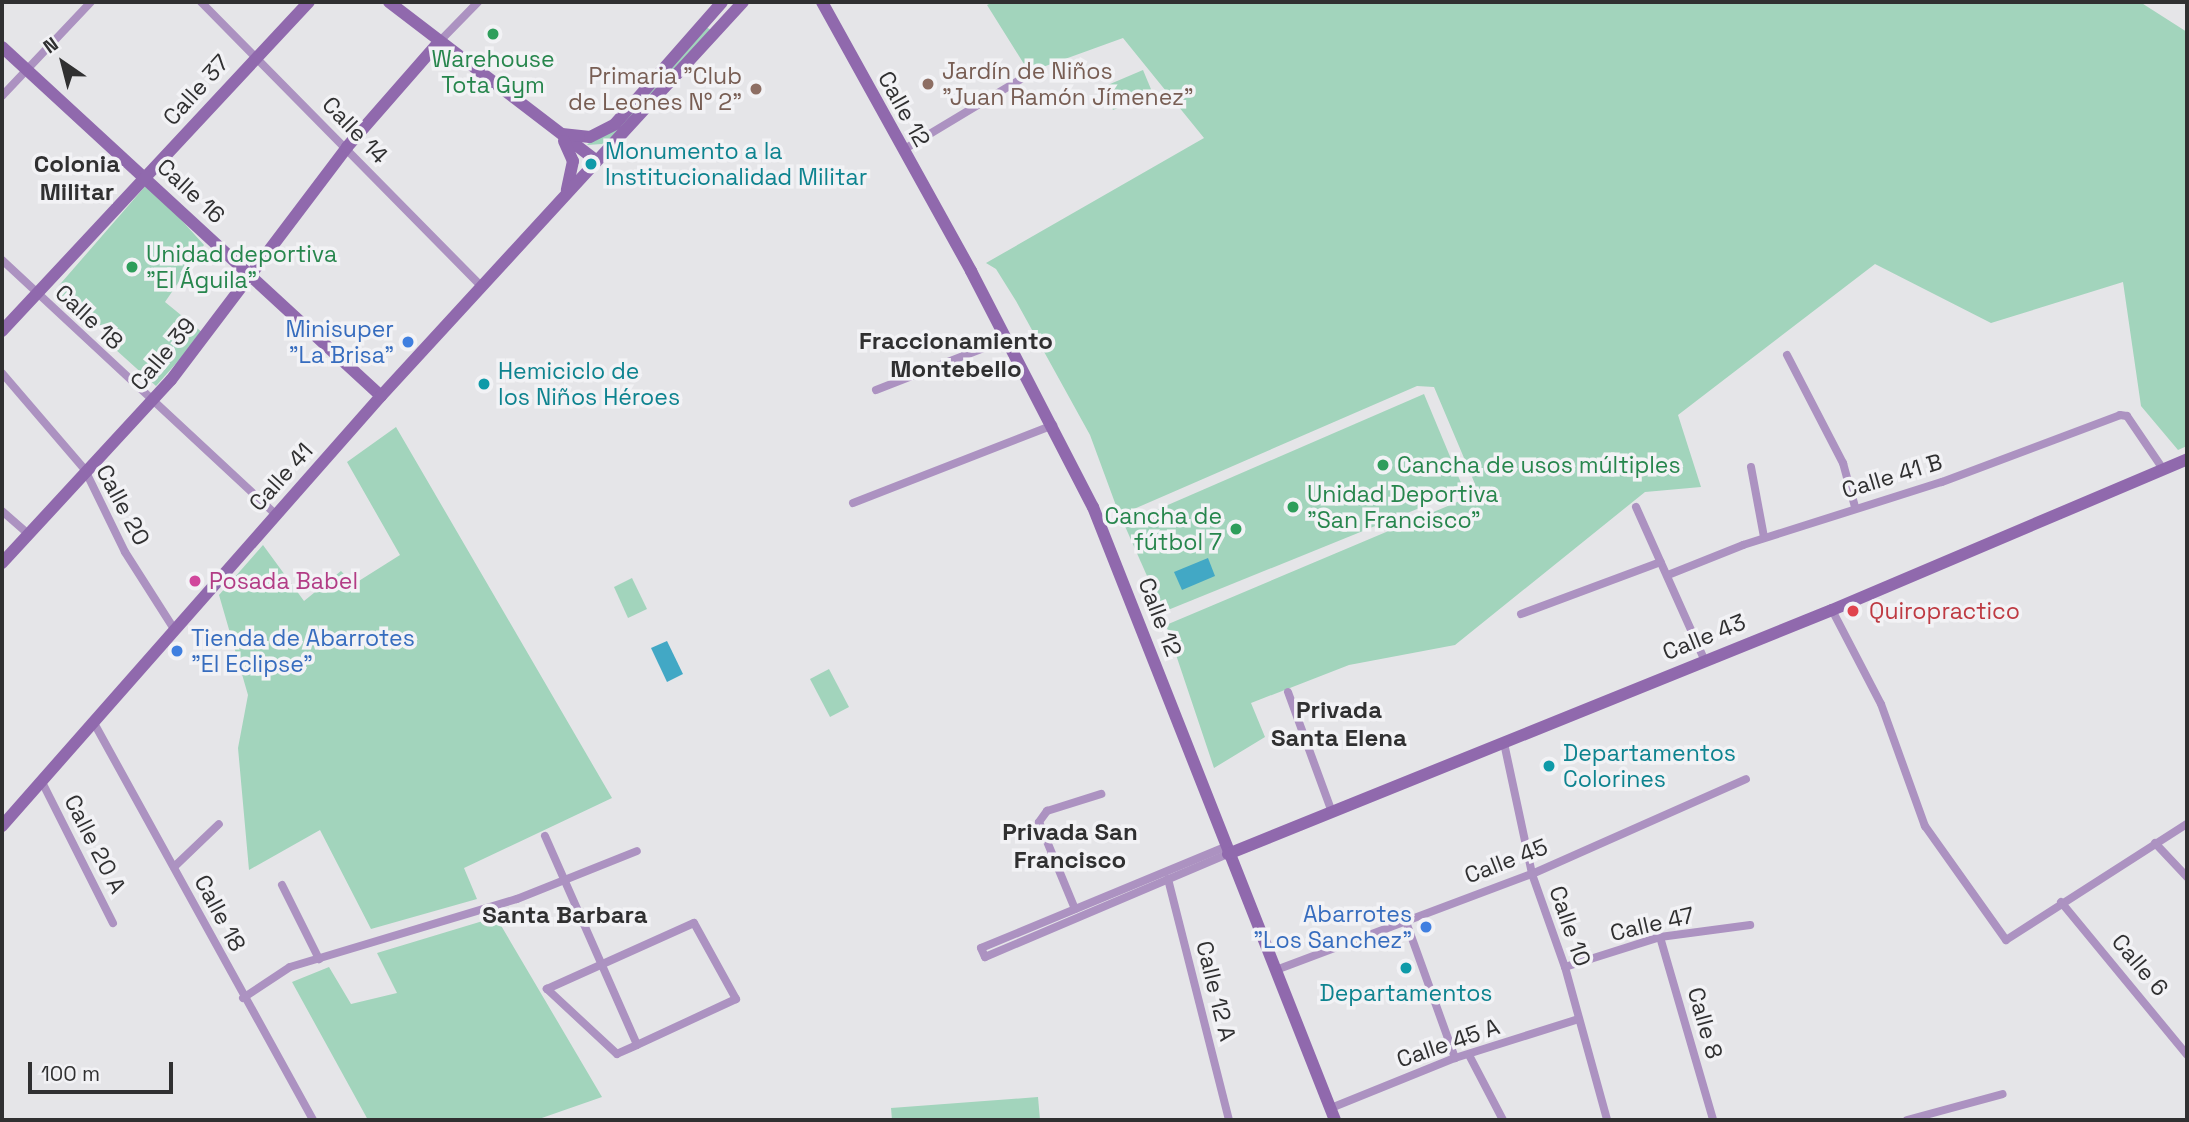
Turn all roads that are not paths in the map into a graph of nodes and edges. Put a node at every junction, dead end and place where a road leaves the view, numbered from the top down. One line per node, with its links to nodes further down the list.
1 (91, 2): 12 (street)
2 (201, 2): 11 (street, Calle 14)
3 (309, 2): 11 (main road, Calle 37)
4 (388, 2): 9 (main road)
5 (478, 2): 9 (street, Calle 39)
6 (723, 2): 15 (main road)
7 (743, 2): 18 (main road, Calle 41)
8 (822, 2): 17 (main road, Calle 12)
9 (439, 42): 15 (main road); 16 (main road, Calle 39)
10 (2, 47): 12 (main road, Calle 16)
11 (254, 58): 16 (street, Calle 14); 19 (main road, Calle 37)
12 (28, 70): 14 (street); 19 (main road, Calle 16)
13 (1023, 78): 17 (street)
14 (2, 96)
15 (558, 132): 18 (main road); 20 (main road)
16 (347, 147): 22 (main road, Calle 39); 23 (street, Calle 14)
17 (903, 150): 26 (main road, Calle 12)
18 (596, 160): 20 (main road, Calle 41)
19 (146, 177): 22 (main road, Calle 16); 24 (main road, Calle 37)
20 (561, 198): 23 (main road, Calle 41)
21 (2, 260): 24 (street, Calle 18)
22 (252, 277): 30 (main road, Calle 16); 31 (main road, Calle 39)
23 (481, 286): 30 (main road, Calle 41)
24 (37, 294): 25 (main road, Calle 37); 31 (street, Calle 18)
25 (2, 331)
26 (1007, 339): 29 (street); 32 (main road, Calle 12)
27 (1787, 355): 39 (street)
28 (2, 373): 36 (street, Calle 20)
29 (876, 390)
30 (381, 396): 41 (main road, Calle 41)
31 (150, 402): 36 (main road, Calle 39); 41 (street, Calle 18)
32 (1053, 425): 37 (street); 63 (main road, Calle 12)
33 (2187, 459): 35 (main road, Calle 43)
34 (1751, 467): 43 (street)
35 (2163, 469): 39 (street, Calle 41 B); 47 (main road, Calle 43)
36 (85, 470): 42 (main road, Calle 39); 49 (street, Calle 20)
37 (853, 503)
38 (1636, 507): 44 (street)
39 (1856, 507): 43 (street, Calle 41 B)
40 (2, 511): 42 (street)
41 (275, 514): 49 (main road, Calle 41)
42 (27, 533): 45 (main road, Calle 39)
43 (1764, 537): 46 (street, Calle 41 B)
44 (1661, 562): 46 (street); 48 (street)
45 (2, 563)
46 (1668, 575): 50 (street)
47 (1832, 610): 50 (main road, Calle 43); 72 (street)
48 (1521, 614)
49 (174, 629): 52 (main road, Calle 41)
50 (1704, 659): 53 (main road, Calle 43)
51 (1288, 692): 57 (street)
52 (94, 723): 55 (main road, Calle 41); 65 (street, Calle 18)
53 (1504, 743): 57 (main road, Calle 43); 67 (street, Calle 10)
54 (1746, 779): 67 (street, Calle 45)
55 (42, 782): 60 (main road, Calle 41); 76 (street, Calle 20 A)
56 (1101, 794): 73 (street)
57 (1332, 812): 63 (main road, Calle 43)
58 (219, 824): 65 (street)
59 (2187, 824): 62 (street)
60 (2, 826)
61 (545, 836): 70 (street)
62 (2155, 843): 68 (street); 72 (street)
63 (1229, 850): 66 (street); 69 (street); 82 (main road, Calle 12)
64 (637, 851): 70 (street)
65 (174, 867): 83 (street, Calle 18)
66 (1167, 870): 69 (street, Calle 12 A); 73 (street)
67 (1532, 874): 75 (street, Calle 45); 81 (street, Calle 10)
68 (2187, 877)
69 (1168, 881): 74 (street); 92 (street, Calle 12 A)
70 (562, 883): 79 (street); 80 (street)
71 (282, 885): 79 (street)
72 (2061, 902): 87 (street, Calle 6)
73 (1074, 906): 74 (street); 74 (street)
74 (1077, 916)
75 (1405, 919): 82 (street, Calle 45); 88 (street)
76 (113, 923)
77 (1750, 925): 78 (street, Calle 47)
78 (1660, 937): 81 (street, Calle 47); 95 (street, Calle 8)
79 (320, 959): 83 (street)
80 (600, 964): 85 (street); 85 (street); 85 (street)
81 (1565, 967): 84 (street, Calle 10)
82 (1276, 970): 90 (main road, Calle 12)
83 (243, 998): 91 (street, Calle 18)
84 (1579, 1019): 86 (street, Calle 45 A); 94 (street, Calle 10)
85 (637, 1045)
86 (1469, 1055): 88 (street, Calle 45 A); 93 (street)
87 (2187, 1055)
88 (1455, 1058): 90 (street, Calle 45 A)
89 (2003, 1094): 96 (street)
90 (1333, 1114)
91 (313, 1120)
92 (1229, 1120)
93 (1503, 1120)
94 (1607, 1120)
95 (1713, 1120)
96 (1907, 1120)

